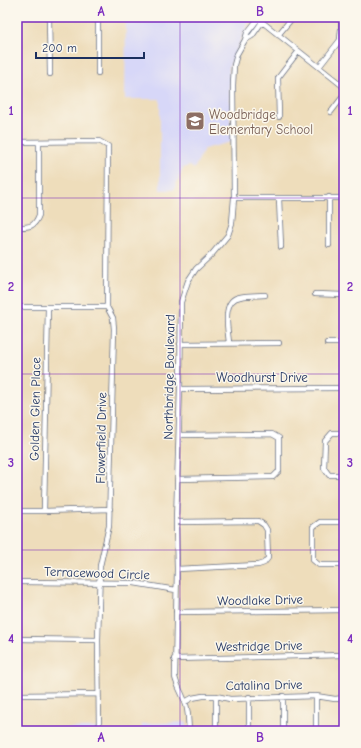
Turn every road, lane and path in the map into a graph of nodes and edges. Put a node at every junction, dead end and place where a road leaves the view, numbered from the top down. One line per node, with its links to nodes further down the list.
1 (49, 17): 12 (street)
2 (98, 17): 11 (street)
3 (292, 17): 7 (street)
4 (342, 17): 10 (street)
5 (257, 18): 6 (street); 8 (street, Northbridge Boulevard)
6 (262, 22): 7 (street); 8 (street, Northbridge Boulevard)
7 (278, 35): 9 (street)
8 (245, 40): 20 (street, Northbridge Boulevard)
9 (298, 52): 10 (street); 16 (street)
10 (319, 67): 13 (street)
11 (98, 73)
12 (50, 74)
13 (344, 87)
14 (344, 96): 15 (street)
15 (331, 112)
16 (279, 117)
17 (17, 142): 18 (street)
18 (38, 142): 23 (street); 31 (street, Flowerfield Drive)
19 (328, 197): 21 (street); 22 (street); 24 (street)
20 (234, 198): 21 (street); 36 (street, Northbridge Boulevard)
21 (279, 198): 25 (street)
22 (344, 198)
23 (17, 227)
24 (329, 245)
25 (281, 247)
26 (315, 294): 27 (street)
27 (344, 294)
28 (265, 295): 32 (street)
29 (17, 307): 30 (street)
30 (48, 307): 31 (street); 45 (street, Golden Glen Place)
31 (107, 307): 43 (street, Flowerfield Drive)
32 (229, 343): 33 (street); 36 (street)
33 (279, 343)
34 (327, 343): 35 (street)
35 (344, 343)
36 (180, 344): 38 (street, Northbridge Boulevard)
37 (344, 388): 38 (street, Woodhurst Drive)
38 (180, 389): 40 (street, Northbridge Boulevard)
39 (344, 433): 41 (street)
40 (179, 435): 42 (street, Northbridge Boulevard); 42 (street)
41 (344, 475)
42 (178, 479): 46 (street, Northbridge Boulevard)
43 (110, 509): 45 (street); 51 (street, Flowerfield Drive)
44 (17, 511): 45 (street)
45 (44, 512)
46 (176, 522): 49 (street, Northbridge Boulevard); 49 (street)
47 (344, 522): 48 (street)
48 (344, 565)
49 (177, 569): 52 (street, Northbridge Boulevard)
50 (17, 582): 51 (street, Terracewood Circle)
51 (101, 582): 52 (street, Terracewood Circle); 56 (street, Flowerfield Drive)
52 (176, 590): 54 (street, Northbridge Boulevard)
53 (344, 610): 54 (street, Woodlake Drive)
54 (176, 612): 58 (street, Northbridge Boulevard)
55 (17, 639): 56 (street)
56 (98, 640): 60 (street, Flowerfield Drive)
57 (344, 655): 58 (street, Westridge Drive)
58 (174, 659): 66 (street, Northbridge Boulevard)
59 (17, 694): 60 (street)
60 (98, 694): 67 (street, Flowerfield Drive)
61 (216, 696): 64 (street, Catalina Drive); 66 (street, Catalina Drive); 69 (street)
62 (283, 696): 63 (street, Catalina Drive); 64 (street, Catalina Drive); 71 (street)
63 (316, 696): 65 (street, Catalina Drive); 72 (street)
64 (249, 697): 70 (street)
65 (344, 698)
66 (185, 702): 68 (street, Northbridge Boulevard)
67 (99, 731)
68 (189, 731)
69 (216, 731)
70 (249, 731)
71 (283, 731)
72 (316, 731)

